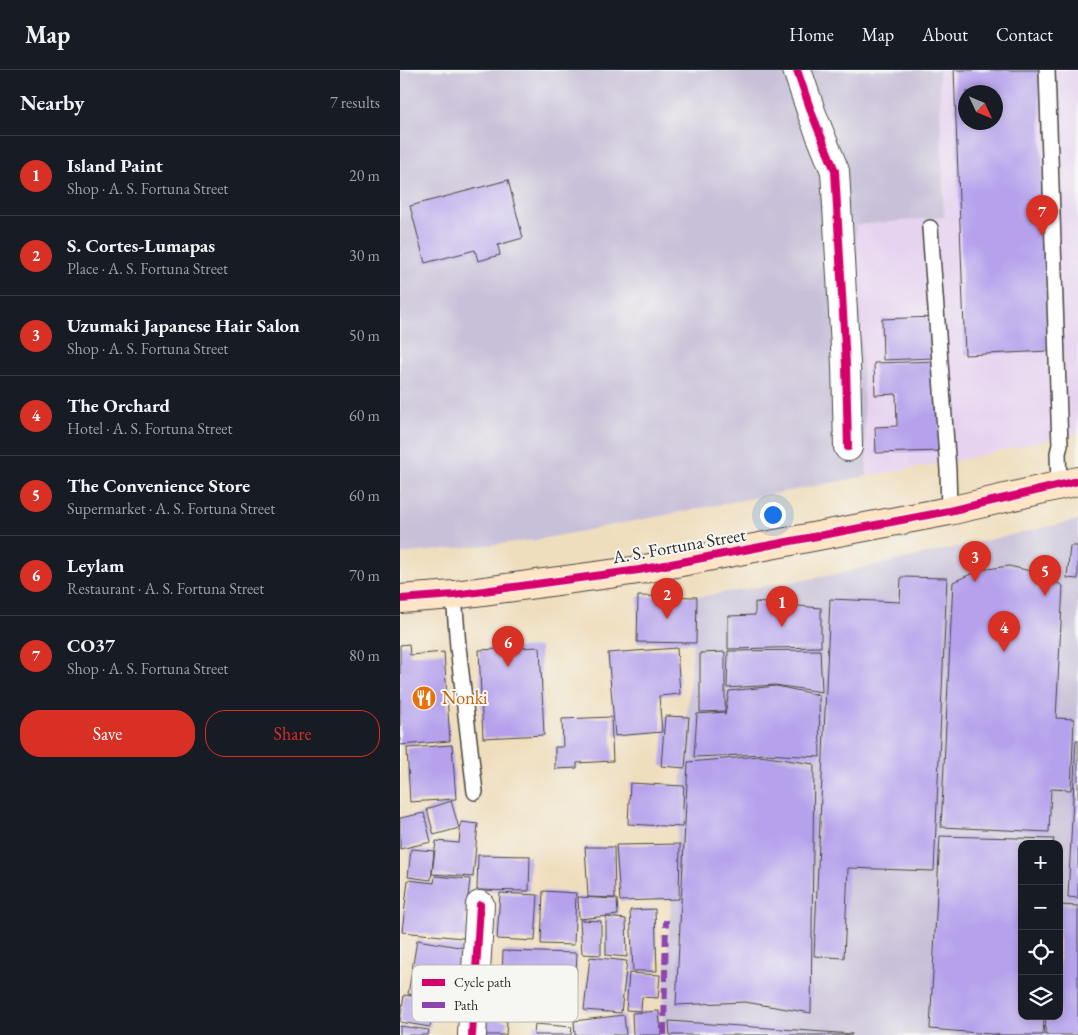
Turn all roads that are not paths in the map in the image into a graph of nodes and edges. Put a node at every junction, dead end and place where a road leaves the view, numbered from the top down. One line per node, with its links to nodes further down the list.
1 (797, 70): 4 (street)
2 (1046, 70): 5 (lane)
3 (930, 228): 6 (lane)
4 (848, 447)
5 (1069, 483): 6 (main road, A. S. Fortuna Street)
6 (949, 512): 7 (main road, A. S. Fortuna Street)
7 (454, 595): 8 (main road, A. S. Fortuna Street); 9 (lane)
8 (400, 598)
9 (475, 792)
10 (480, 906): 11 (street)
11 (476, 965)
12 (473, 1022): 13 (street)
13 (472, 1035)

